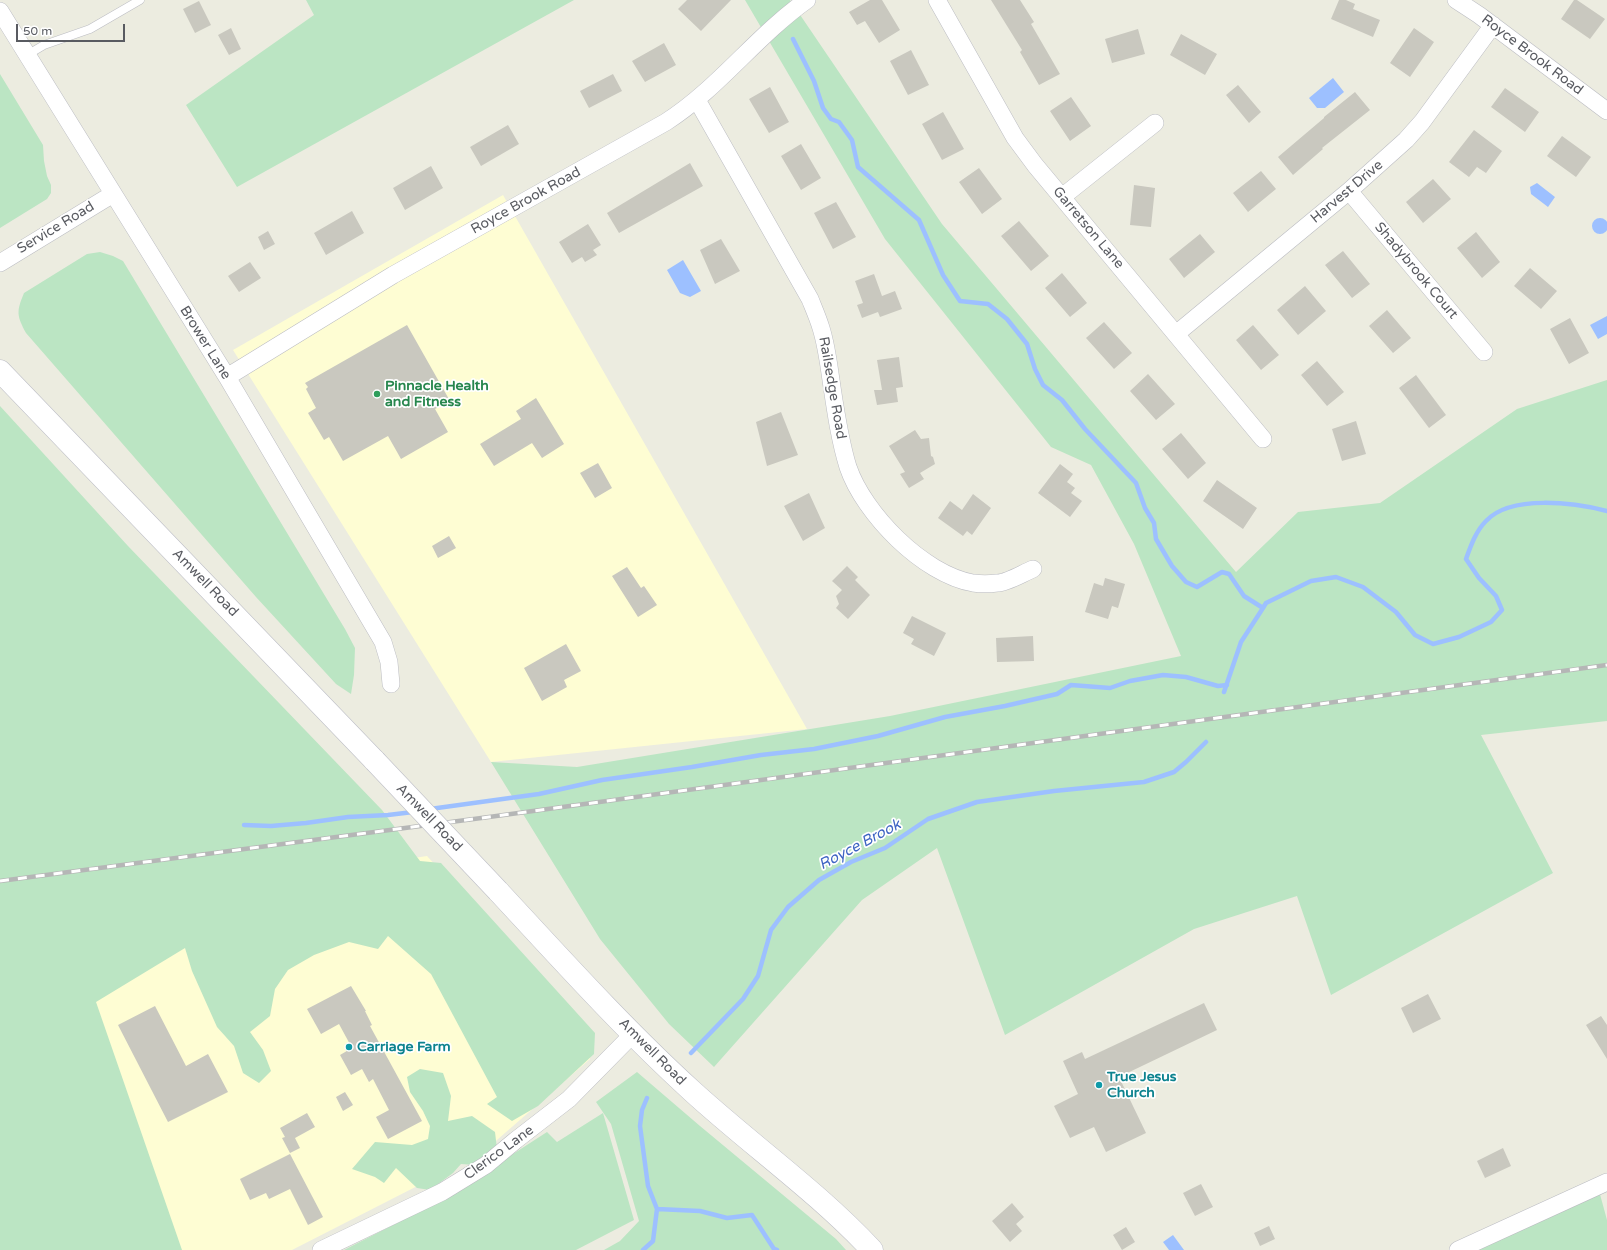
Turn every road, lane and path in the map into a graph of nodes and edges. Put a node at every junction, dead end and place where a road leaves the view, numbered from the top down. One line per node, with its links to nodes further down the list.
1 (140, 0): 7 (lane)
2 (807, 0): 8 (street, Royce Brook Road)
3 (937, 0): 13 (street, Garretson Lane)
4 (1456, 0): 6 (street, Royce Brook Road)
5 (0, 11): 7 (street, Brower Lane)
6 (1493, 25): 9 (street, Royce Brook Road); 11 (street, Harvest Drive)
7 (27, 54): 12 (street, Brower Lane)
8 (697, 100): 18 (street, Royce Brook Road); 20 (street, Railsedge Road)
9 (1607, 110)
10 (1155, 123): 13 (street)
11 (1349, 191): 15 (street, Harvest Drive); 16 (street, Shadybrook Court)
12 (113, 194): 14 (street, Service Road); 18 (street, Brower Lane)
13 (1062, 197): 15 (street, Garretson Lane)
14 (0, 262)
15 (1176, 334): 19 (street, Garretson Lane)
16 (1484, 352)
17 (0, 370): 22 (main road, Amwell Road, bridge)
18 (227, 377): 21 (street, Brower Lane)
19 (1263, 439)
20 (1033, 568)
21 (391, 684)
22 (633, 1034): 24 (street, Clerico Lane); 25 (main road, Amwell Road)
23 (1607, 1182): 26 (street)
24 (321, 1250)
25 (872, 1250)
26 (1458, 1250)

